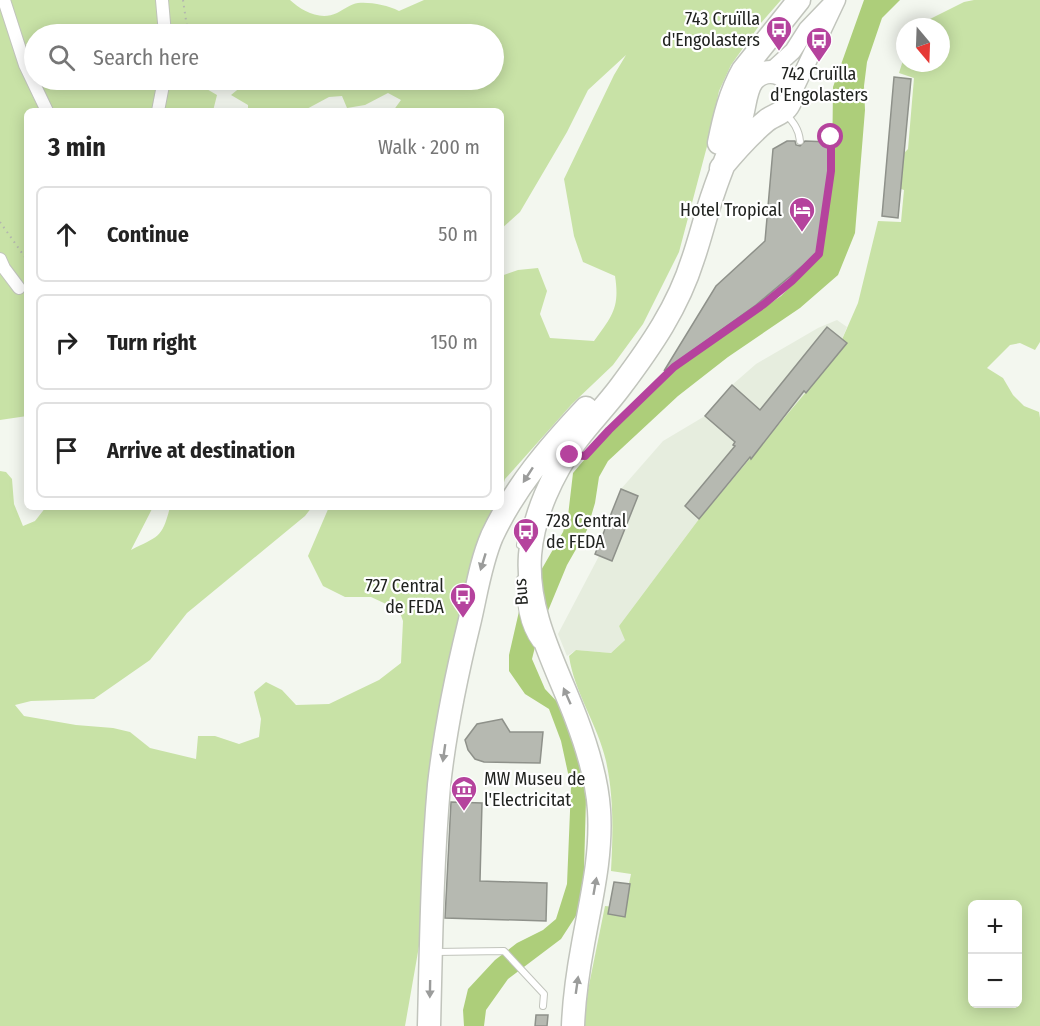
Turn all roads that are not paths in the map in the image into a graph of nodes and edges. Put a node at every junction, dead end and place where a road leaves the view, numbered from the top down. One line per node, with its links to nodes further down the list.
1 (4, 0): 6 (street)
2 (162, 0): 5 (street)
3 (799, 0): 7 (highway)
4 (836, 0): 7 (main road); 10 (main road)
5 (164, 24)
6 (24, 62)
7 (760, 70): 10 (highway); 10 (highway); 14 (highway); 15 (highway)
8 (36, 90): 11 (street)
9 (162, 90): 12 (street)
10 (783, 107): 13 (lane); 14 (highway)
11 (45, 108)
12 (159, 108)
13 (800, 141)
14 (722, 168): 15 (highway)
15 (712, 195): 18 (highway)
16 (0, 259): 17 (street)
17 (19, 288)
18 (641, 357): 21 (highway, one-way to 21); 24 (highway, one-way to 18)
19 (527, 515): 20 (lane, Bus)
20 (520, 552)
21 (431, 952): 22 (lane); 23 (highway, one-way to 23)
22 (543, 1006)
23 (429, 1026)
24 (573, 1026)

